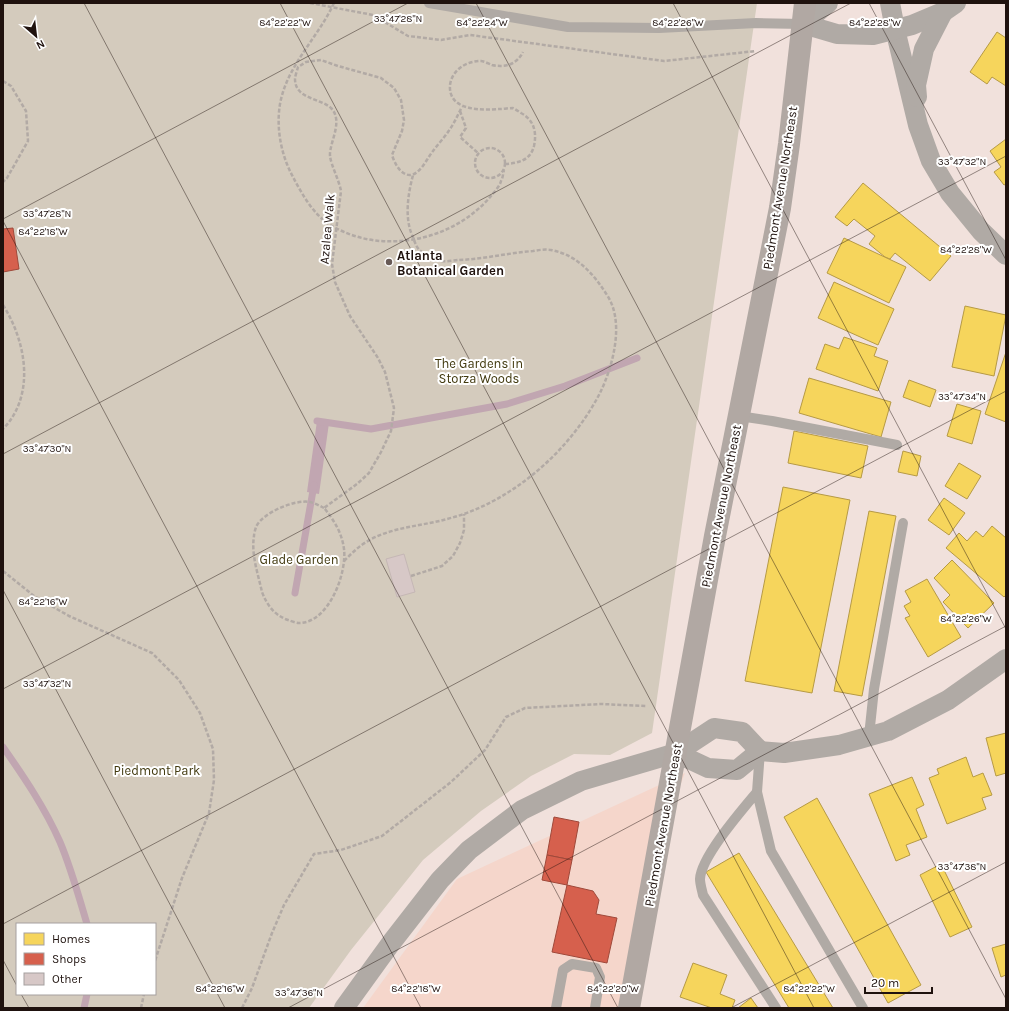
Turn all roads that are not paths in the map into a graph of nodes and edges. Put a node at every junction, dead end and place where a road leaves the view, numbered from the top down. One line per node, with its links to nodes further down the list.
1 (428, 3): 5 (lane)
2 (828, 3): 5 (street)
3 (890, 3): 6 (street)
4 (949, 8): 6 (street); 7 (street)
5 (804, 14): 6 (street); 9 (main road, Piedmont Avenue Northeast)
6 (895, 29): 7 (street)
7 (918, 125): 8 (street)
8 (1006, 255)
9 (739, 416): 10 (lane); 15 (main road, Piedmont Avenue Northeast)
10 (897, 445)
11 (903, 523): 13 (lane)
12 (1006, 659): 13 (street)
13 (869, 736): 14 (street)
14 (760, 751): 15 (street); 15 (street); 16 (lane)
15 (676, 753): 17 (main road, Piedmont Avenue Northeast); 18 (street)
16 (757, 792): 23 (lane); 24 (lane)
17 (635, 974): 21 (street); 22 (main road, Piedmont Avenue Northeast)
18 (344, 1008)
19 (556, 1008): 20 (lane)
20 (595, 1008)
21 (623, 1008)
22 (629, 1008)
23 (776, 1008)
24 (863, 1008)

